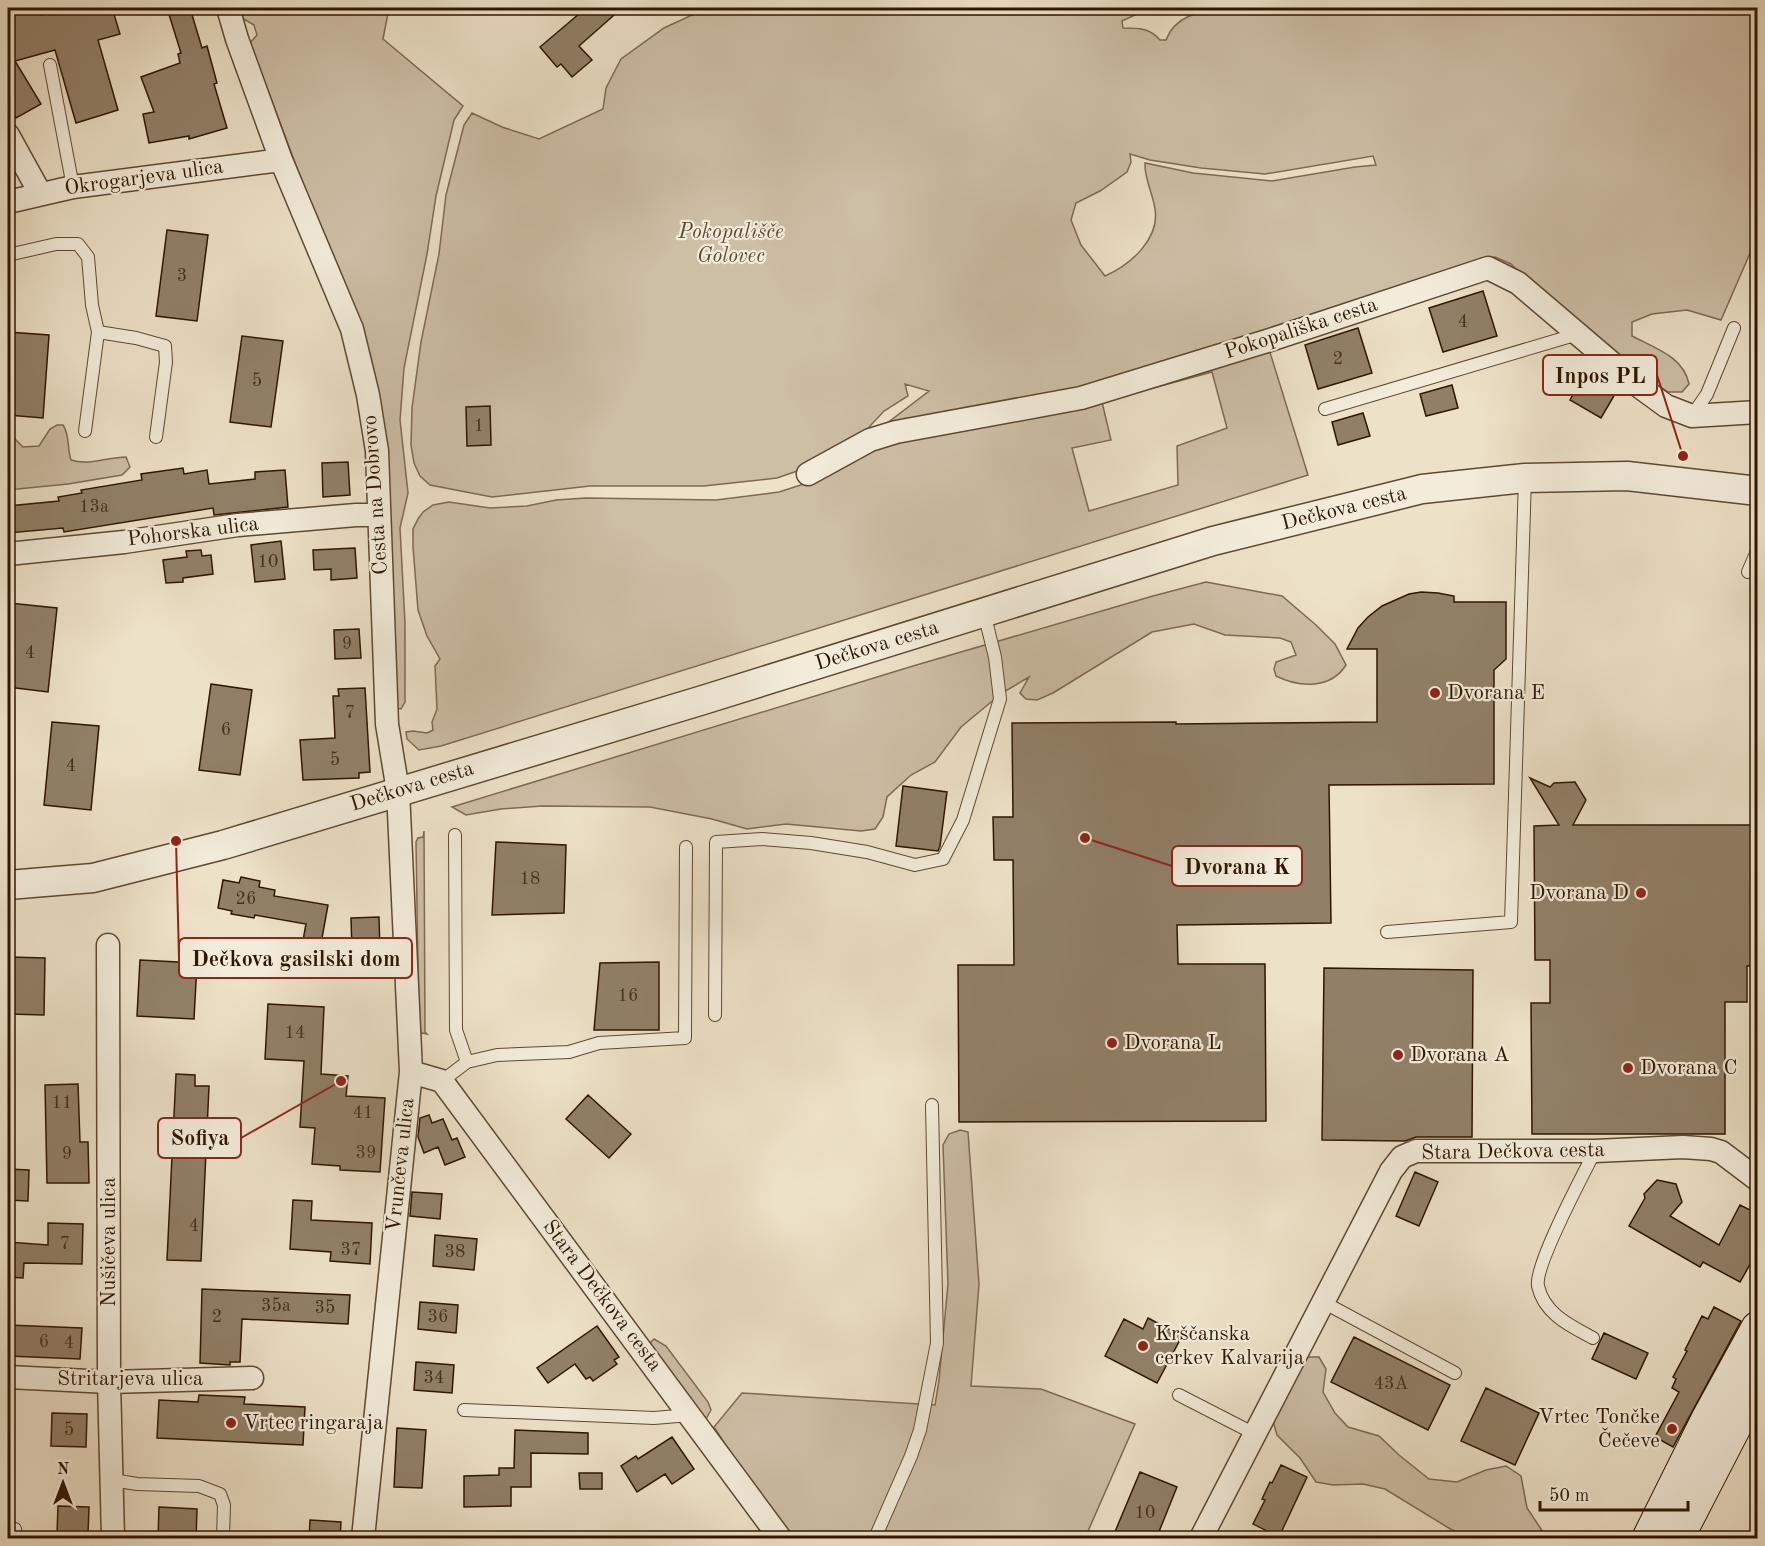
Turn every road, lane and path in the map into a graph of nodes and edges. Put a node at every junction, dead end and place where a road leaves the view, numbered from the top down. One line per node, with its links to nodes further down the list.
1 (228, 8): 4 (street, Cesta na Dobrovo)
2 (50, 65): 5 (lane)
3 (8, 135): 6 (street)
4 (281, 160): 5 (street, Okrogarjeva ulica); 20 (street, Cesta na Dobrovo)
5 (73, 187): 6 (street, Okrogarjeva ulica)
6 (40, 193): 7 (street, Okrogarjeva ulica)
7 (8, 202)
8 (8, 255): 10 (lane)
9 (1734, 328): 14 (lane)
10 (98, 332): 15 (lane); 16 (lane)
11 (1578, 334): 12 (lane); 14 (street, Pokopališka cesta); 17 (street, Pokopališka cesta)
12 (1325, 409)
13 (1758, 412): 14 (street, Pokopališka cesta)
14 (1692, 416)
15 (85, 431)
16 (156, 437)
17 (808, 474)
18 (1525, 478): 19 (street, Dečkova cesta); 24 (street, Dečkova cesta); 29 (lane)
19 (1758, 491)
20 (379, 515): 22 (street, Pohorska ulica); 25 (street, Cesta na Dobrovo)
21 (1758, 549): 23 (lane)
22 (8, 554)
23 (1748, 572)
24 (984, 613): 25 (street, Dečkova cesta); 31 (lane)
25 (398, 791): 28 (street, Dečkova cesta); 33 (street, Vrunčeva ulica)
26 (455, 835): 32 (lane)
27 (686, 847): 32 (lane)
28 (8, 885)
29 (1387, 932)
30 (108, 945): 45 (street, Nušičeva ulica)
31 (715, 1015)
32 (467, 1062): 34 (lane)
33 (411, 1072): 34 (street); 53 (street, Vrunčeva ulica)
34 (442, 1081): 48 (street, Stara Dečkova cesta)
35 (932, 1105): 55 (lane)
36 (1595, 1151): 37 (street, Stara Dečkova cesta); 38 (street, Stara Dečkova cesta); 40 (lane)
37 (1758, 1180)
38 (1323, 1302): 41 (lane); 49 (street, Stara Dečkova cesta)
39 (1758, 1328): 57 (main road)
40 (1593, 1338)
41 (1455, 1373)
42 (8, 1377): 45 (street, Stritarjeva ulica)
43 (252, 1378): 45 (street, Stritarjeva ulica)
44 (1758, 1381): 58 (main road)
45 (109, 1382): 50 (street, Nušičeva ulica)
46 (1179, 1395): 49 (lane)
47 (464, 1410): 48 (lane)
48 (690, 1415): 54 (street, Stara Dečkova cesta)
49 (1255, 1434): 56 (street, Stara Dečkova cesta)
50 (112, 1480): 51 (street, Nušičeva ulica); 52 (lane)
51 (112, 1539)
52 (223, 1539)
53 (363, 1539)
54 (780, 1539)
55 (875, 1539)
56 (1201, 1539)
57 (1649, 1539)
58 (1677, 1539)

